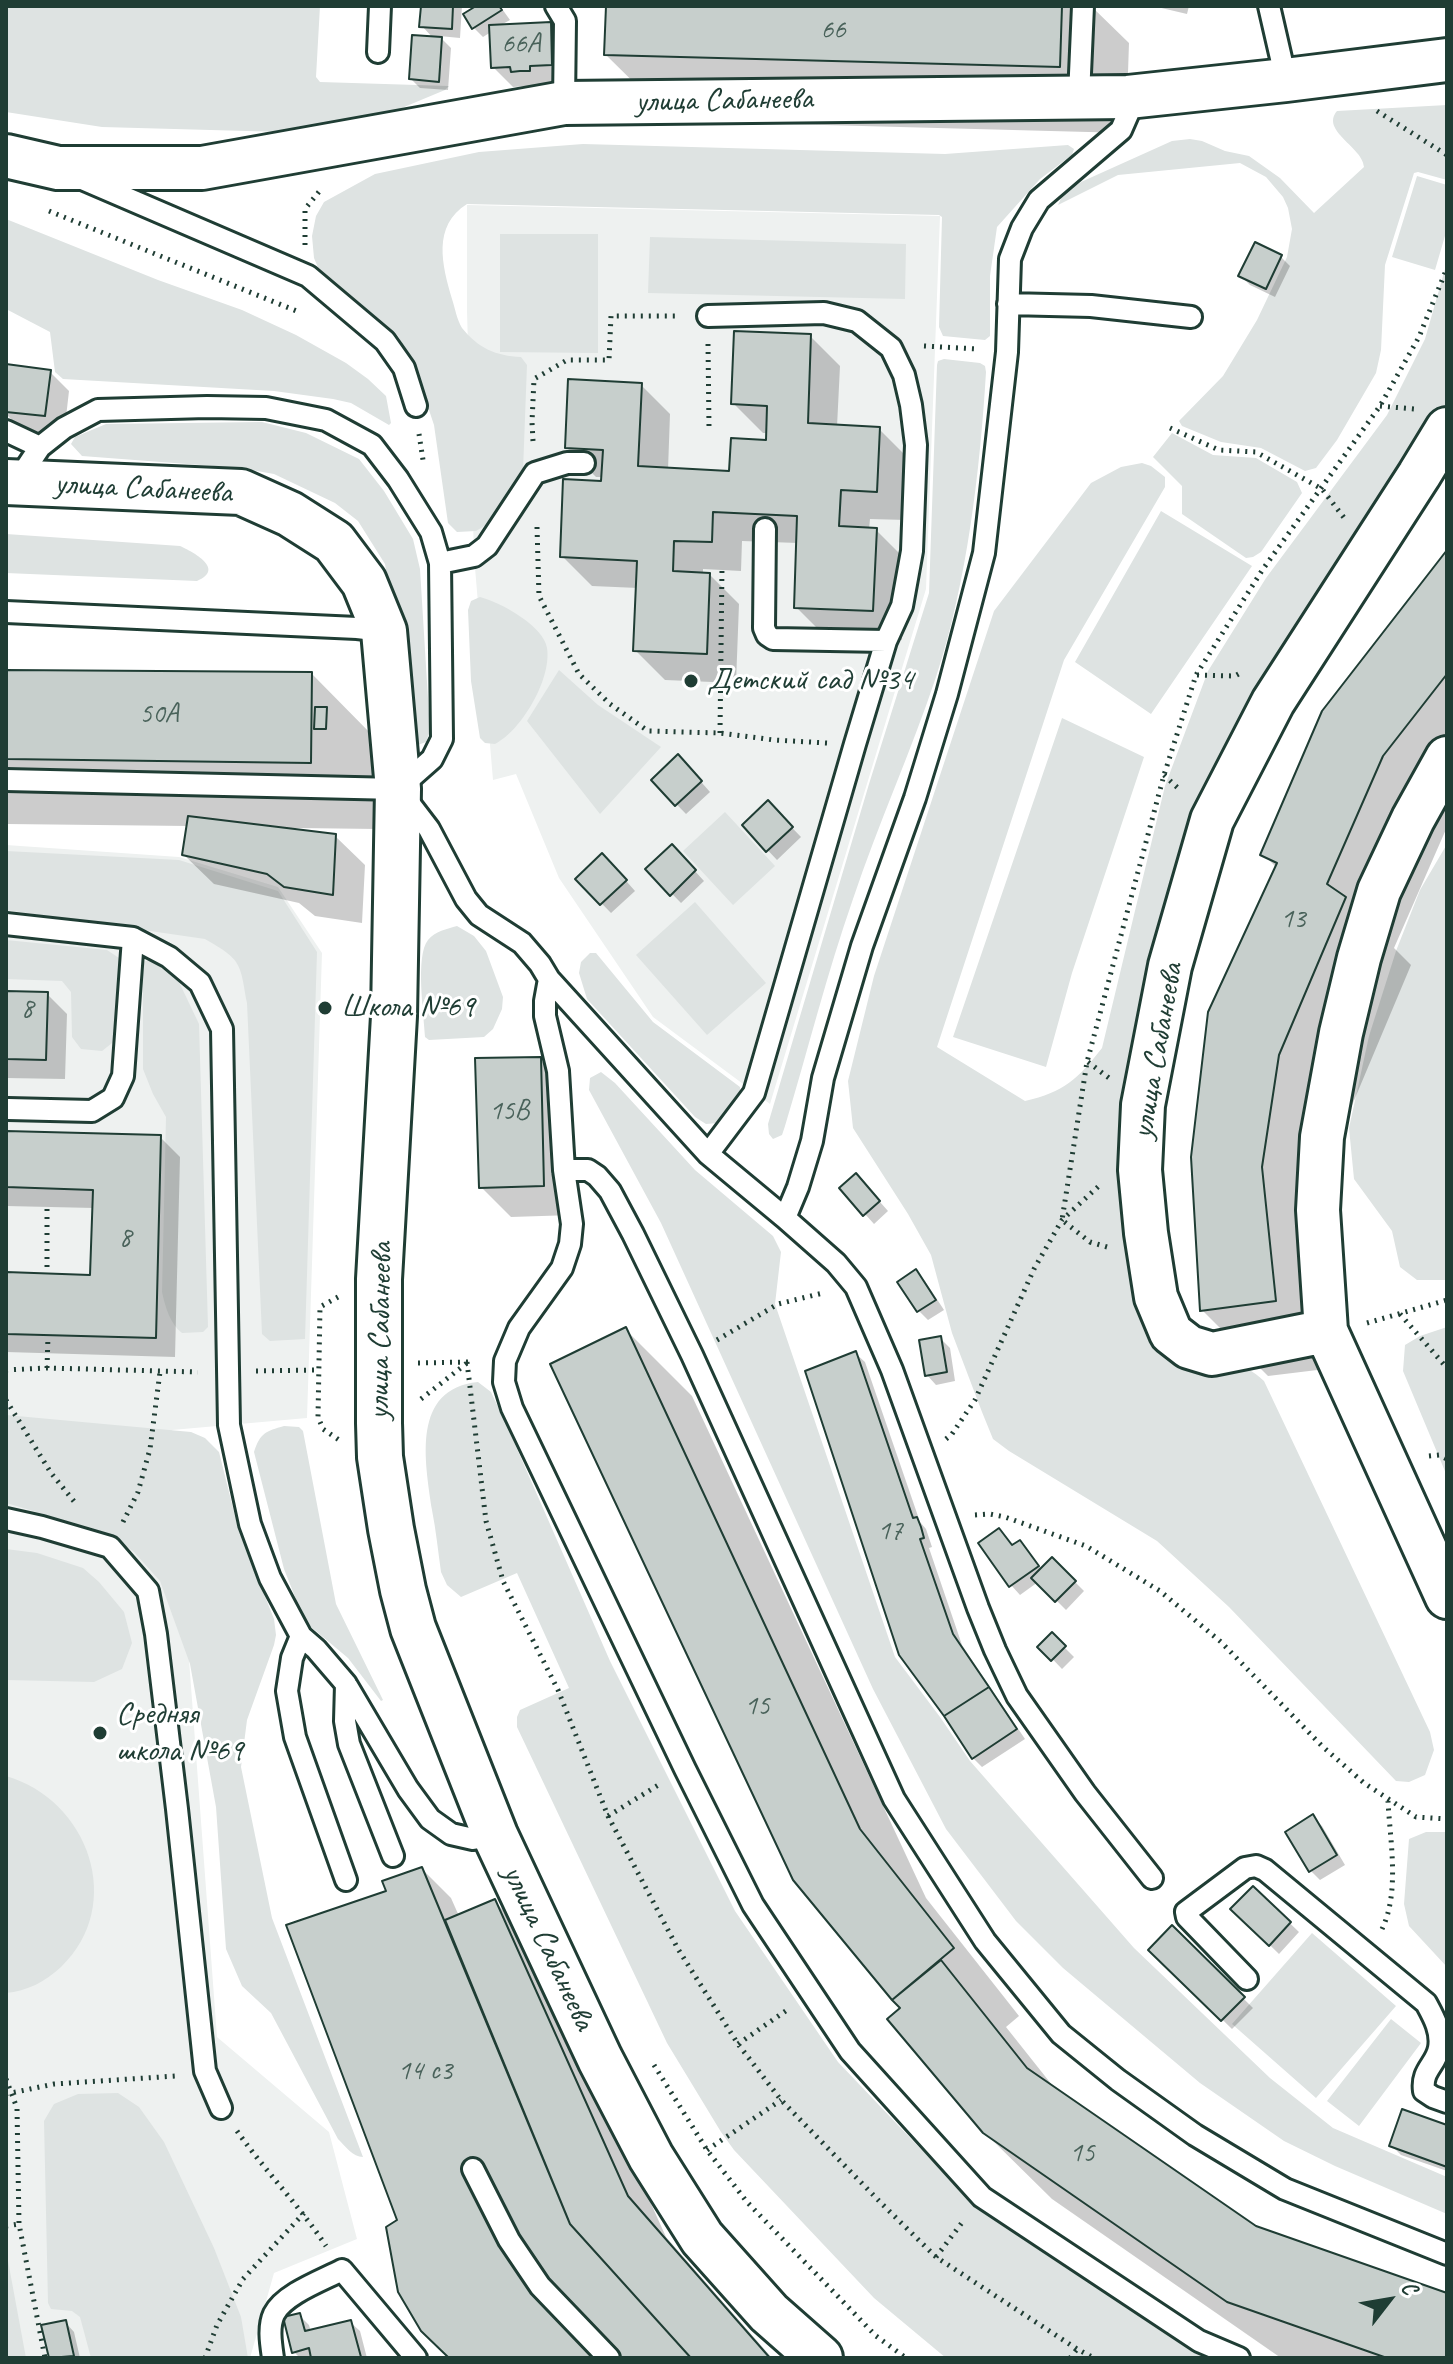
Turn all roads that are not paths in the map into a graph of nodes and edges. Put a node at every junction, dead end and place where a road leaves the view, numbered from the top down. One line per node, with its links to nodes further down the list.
1 (380, 6): 5 (lane)
2 (1083, 6): 8 (lane)
3 (1269, 6): 7 (lane)
4 (563, 11): 10 (lane)
5 (378, 52)
6 (1447, 60): 7 (street, улица Сабанеева)
7 (1303, 78): 9 (street, улица Сабанеева)
8 (1079, 96): 9 (street, улица Сабанеева); 10 (street, улица Сабанеева)
9 (1128, 97): 13 (lane)
10 (564, 103): 12 (street, улица Сабанеева)
11 (6, 156): 12 (street, улица Сабанеева)
12 (58, 168): 16 (lane)
13 (1008, 304): 15 (lane); 35 (lane)
14 (708, 316): 25 (lane)
15 (1191, 317)
16 (416, 406)
17 (1447, 429): 36 (street, улица Сабанеева)
18 (6, 431): 20 (lane)
19 (584, 463): 22 (lane)
20 (23, 470): 22 (lane); 24 (street, улица Сабанеева)
21 (765, 529): 25 (lane)
22 (440, 563): 28 (lane)
23 (6, 612): 24 (lane)
24 (384, 631): 28 (street, улица Сабанеева)
25 (886, 641): 33 (lane)
26 (1447, 758): 36 (street)
27 (6, 780): 28 (lane)
28 (398, 789): 31 (lane); 41 (street, улица Сабанеева)
29 (6, 924): 30 (lane)
30 (133, 938): 32 (lane); 39 (lane)
31 (549, 979): 33 (lane); 34 (lane)
32 (8, 1109)
33 (708, 1154): 35 (lane)
34 (564, 1170): 49 (lane); 54 (lane)
35 (785, 1218): 43 (lane)
36 (1342, 1329): 38 (street)
37 (6, 1519): 47 (lane)
38 (1447, 1597)
39 (301, 1636): 40 (lane); 44 (lane)
40 (346, 1684): 41 (lane); 42 (lane)
41 (495, 1835): 53 (street, улица Сабанеева)
42 (393, 1856)
43 (1152, 1878)
44 (346, 1880)
45 (1247, 1979): 46 (lane)
46 (1447, 2102)
47 (221, 2108)
48 (473, 2169): 52 (lane)
49 (1447, 2254)
50 (273, 2358): 51 (lane)
51 (416, 2358)
52 (609, 2358)
53 (820, 2358)
54 (1239, 2358)

